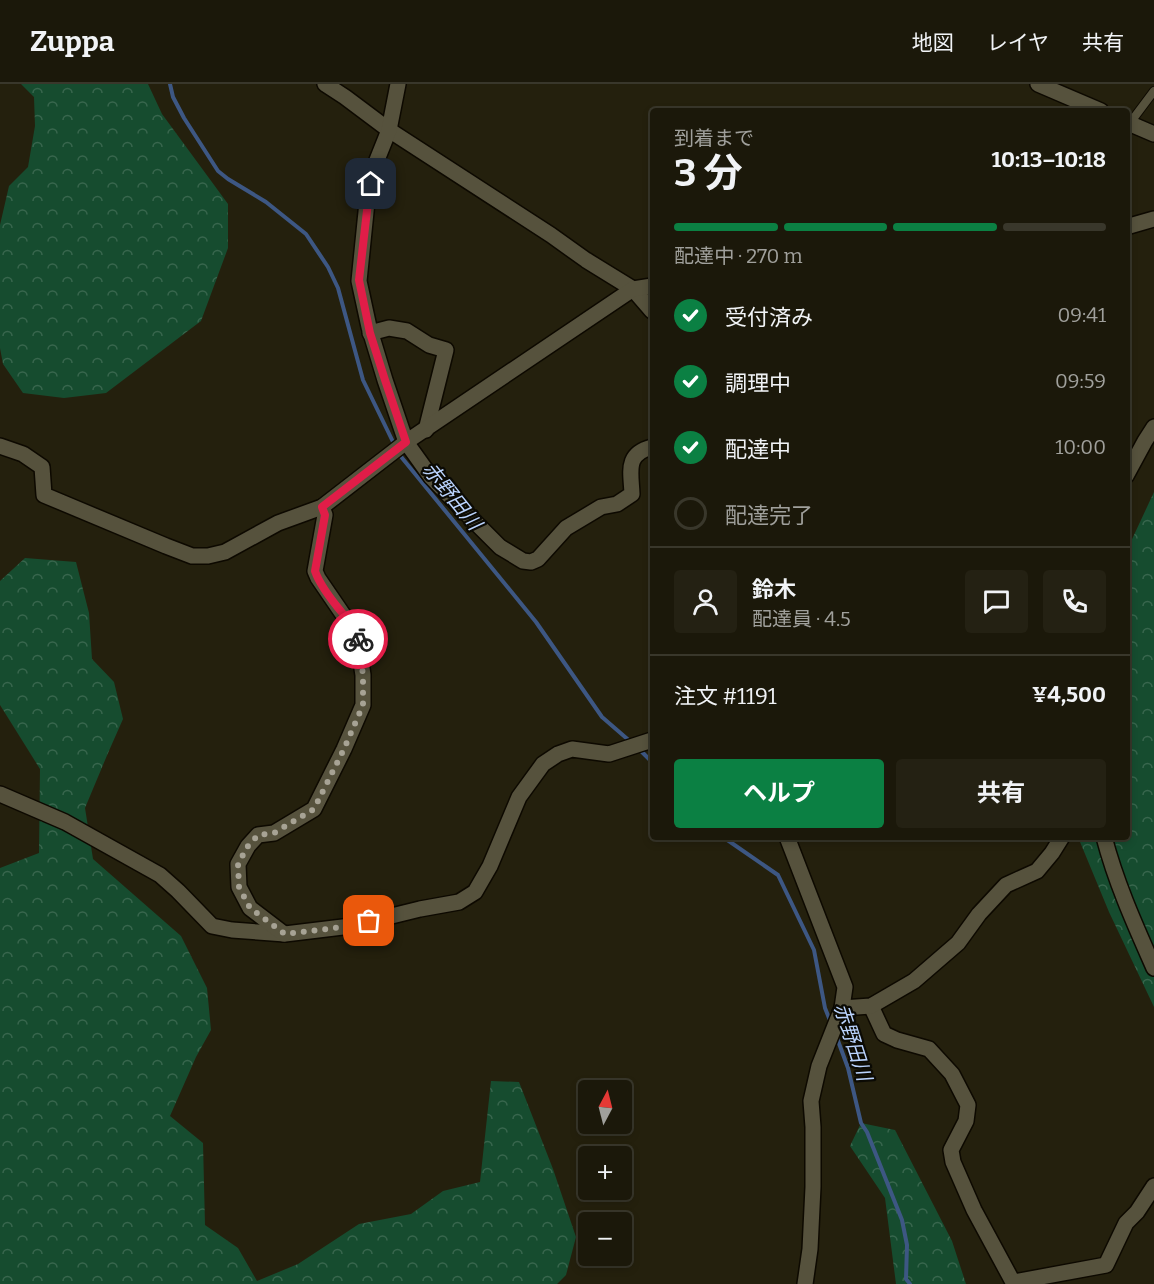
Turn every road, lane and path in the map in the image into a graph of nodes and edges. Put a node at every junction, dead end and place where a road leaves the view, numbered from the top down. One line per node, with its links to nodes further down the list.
1 (326, 84): 8 (street)
2 (398, 84): 8 (street)
3 (1038, 84): 5 (street)
4 (1154, 91): 6 (lane)
5 (1094, 108)
6 (1130, 120)
7 (1130, 123): 9 (street)
8 (389, 130): 13 (street); 15 (street)
9 (1154, 134)
10 (1154, 219): 11 (street)
11 (1130, 226)
12 (650, 286): 13 (street)
13 (633, 289): 14 (street); 17 (street)
14 (650, 309)
15 (370, 333): 17 (street); 19 (street)
16 (1154, 427): 21 (street)
17 (426, 429): 19 (street)
18 (0, 446): 22 (street)
19 (400, 447): 20 (street); 22 (street)
20 (650, 447)
21 (1130, 469)
22 (322, 507): 28 (street)
23 (650, 741): 28 (street)
24 (0, 794): 28 (street)
25 (788, 840): 31 (street)
26 (1060, 840): 30 (street)
27 (1105, 840): 29 (street)
28 (285, 934)
29 (1154, 968)
30 (871, 1006): 31 (street); 33 (street)
31 (842, 1008): 34 (street)
32 (1154, 1186): 33 (street)
33 (1014, 1283)
34 (805, 1284)

